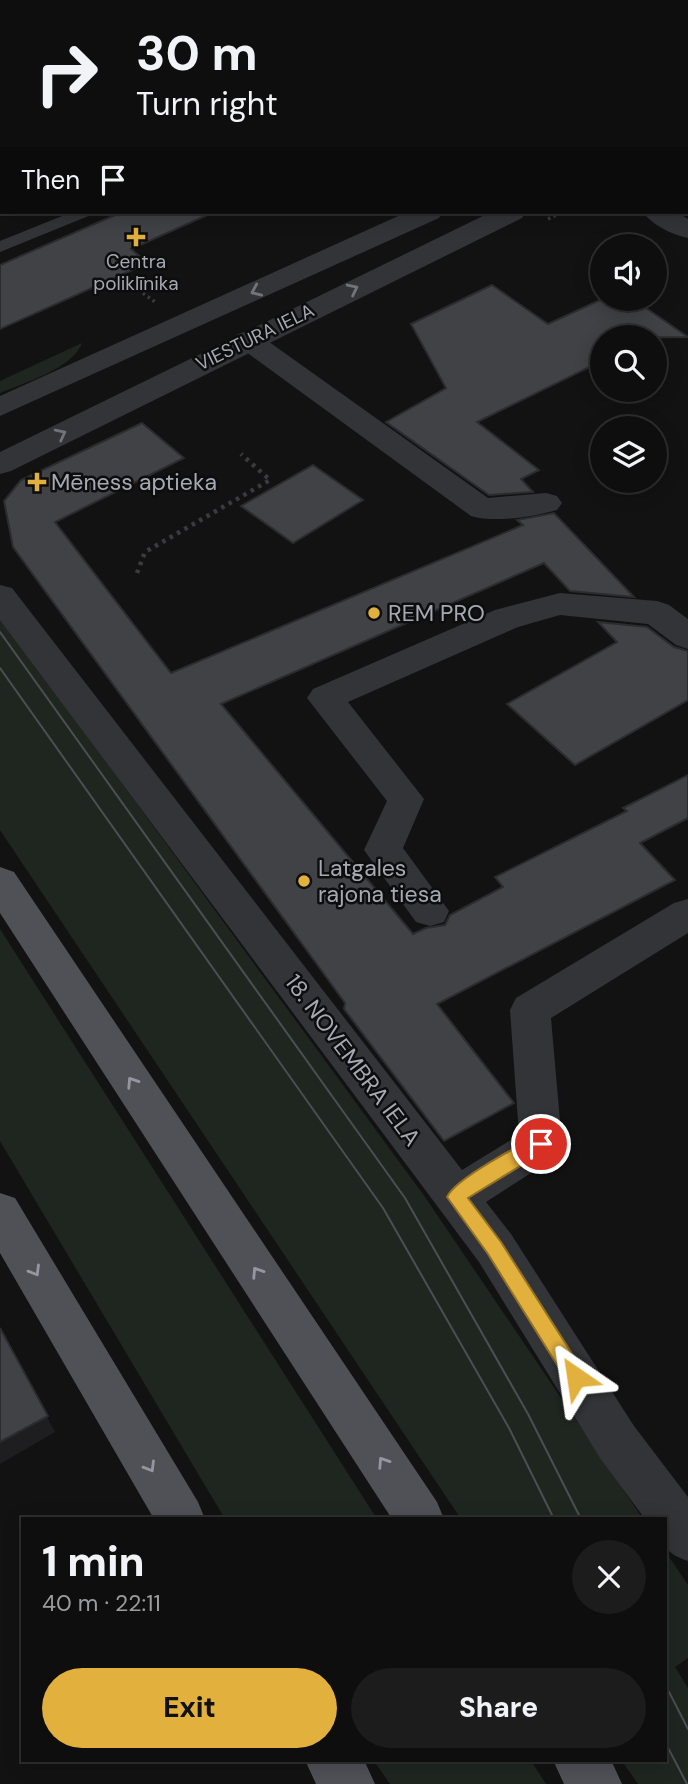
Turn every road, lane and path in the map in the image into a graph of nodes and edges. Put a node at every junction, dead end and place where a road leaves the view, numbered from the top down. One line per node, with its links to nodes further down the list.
1 (80, 214): 6 (lane)
2 (425, 214): 10 (street, VIESTURA IELA, one-way to 10)
3 (508, 214): 9 (street, VIESTURA IELA, one-way to 3)
4 (660, 214): 5 (street)
5 (688, 230)
6 (0, 247)
7 (119, 275): 8 (path)
8 (157, 304)
9 (248, 340): 12 (street, VIESTURA IELA, one-way to 9); 13 (street)
10 (0, 407)
11 (242, 454): 14 (path)
12 (0, 464)
13 (546, 503)
14 (137, 573)
15 (0, 596): 20 (street, 18. NOVEMBRA IELA)
16 (688, 637): 18 (street)
17 (0, 882): 23 (main road, one-way to 17)
18 (430, 911)
19 (688, 914): 20 (street)
20 (456, 1197): 24 (street, 18. NOVEMBRA IELA)
21 (0, 1212): 22 (main road, one-way to 22)
22 (180, 1517)
23 (419, 1517)
24 (688, 1537)
25 (332, 1762): 27 (main road)
26 (580, 1762): 28 (main road)
27 (348, 1784)
28 (595, 1784)

